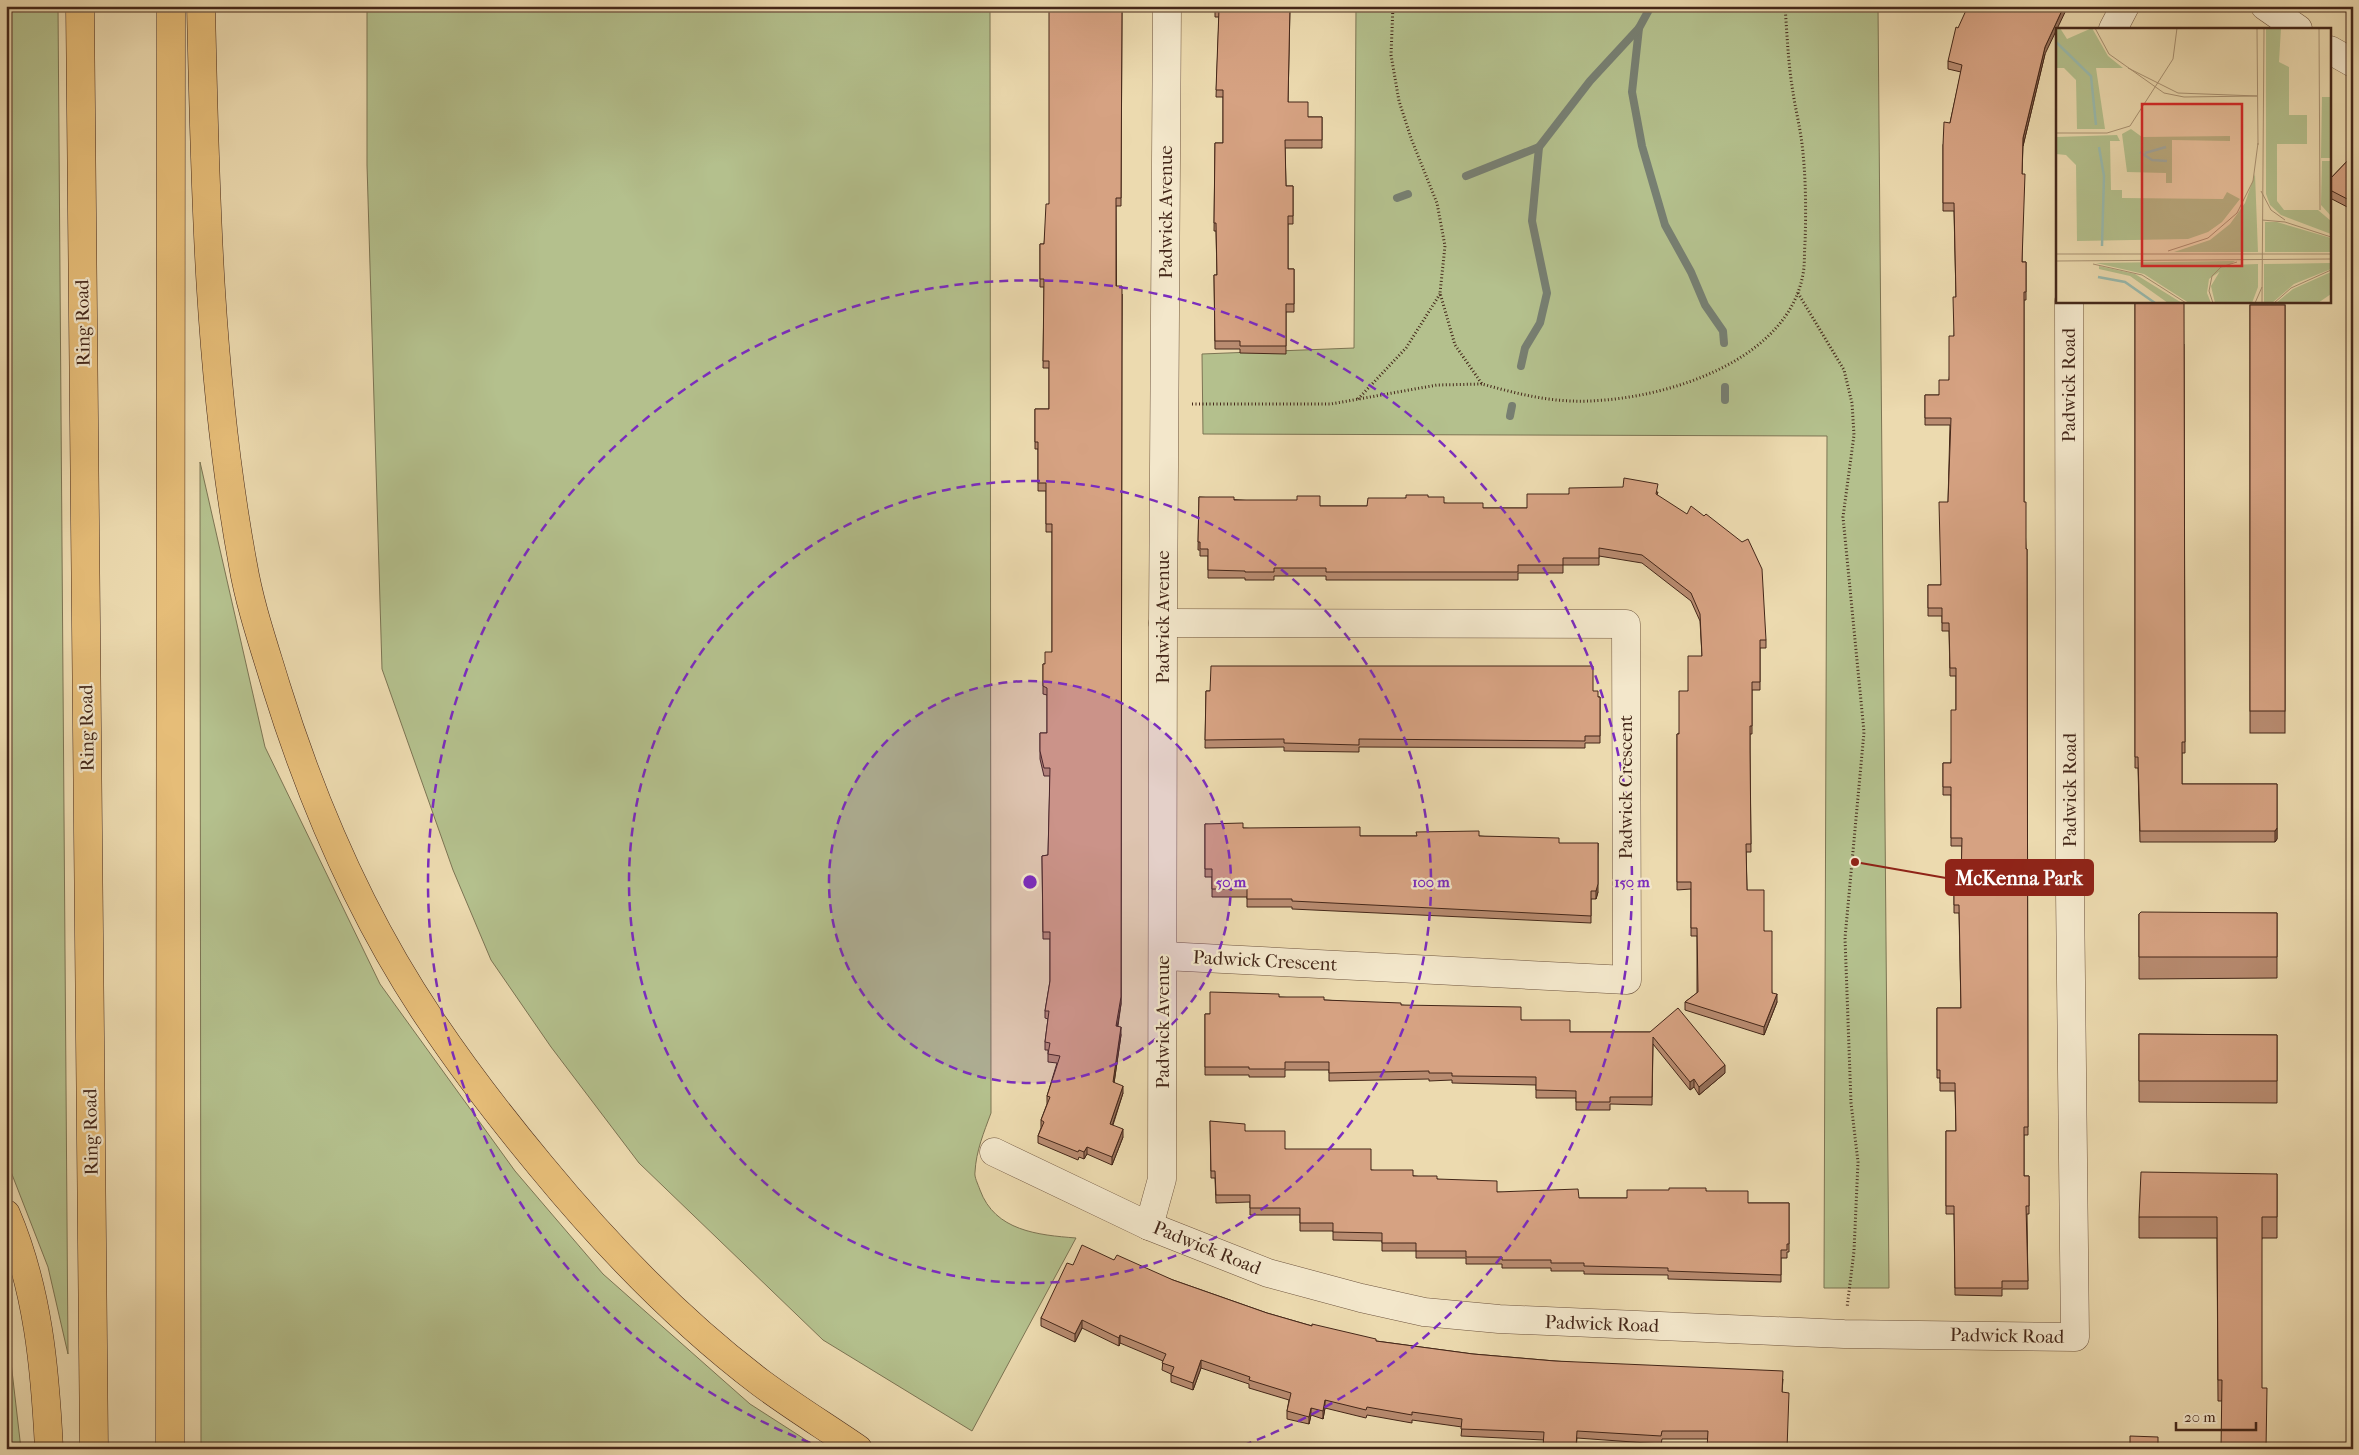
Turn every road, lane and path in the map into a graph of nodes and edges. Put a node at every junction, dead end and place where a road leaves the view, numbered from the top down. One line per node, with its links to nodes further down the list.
1 (80, 6): 26 (highway, Ring Road)
2 (171, 6): 27 (highway)
3 (201, 6): 28 (highway)
4 (1167, 6): 18 (street, Padwick Avenue)
5 (1394, 6): 13 (path)
6 (1786, 6): 14 (path)
7 (2125, 6): 9 (street)
8 (2265, 6): 10 (street)
9 (2114, 28)
10 (2297, 28)
11 (2332, 51): 12 (street)
12 (2353, 63)
13 (1440, 293): 16 (path); 17 (path)
14 (1798, 293): 16 (path); 24 (path)
15 (2069, 302): 24 (street, Padwick Road)
16 (1482, 384): 17 (path)
17 (1358, 399): 18 (path)
18 (1164, 400): 19 (street, Padwick Avenue)
19 (1162, 623): 20 (street, Padwick Avenue); 20 (street, Padwick Crescent)
20 (1164, 956): 23 (street, Padwick Avenue)
21 (994, 1152): 23 (street, Padwick Road)
22 (6, 1214): 25 (highway)
23 (1149, 1226): 24 (street, Padwick Road)
24 (1844, 1334)
25 (49, 1449)
26 (94, 1449)
27 (170, 1449)
28 (858, 1449)

